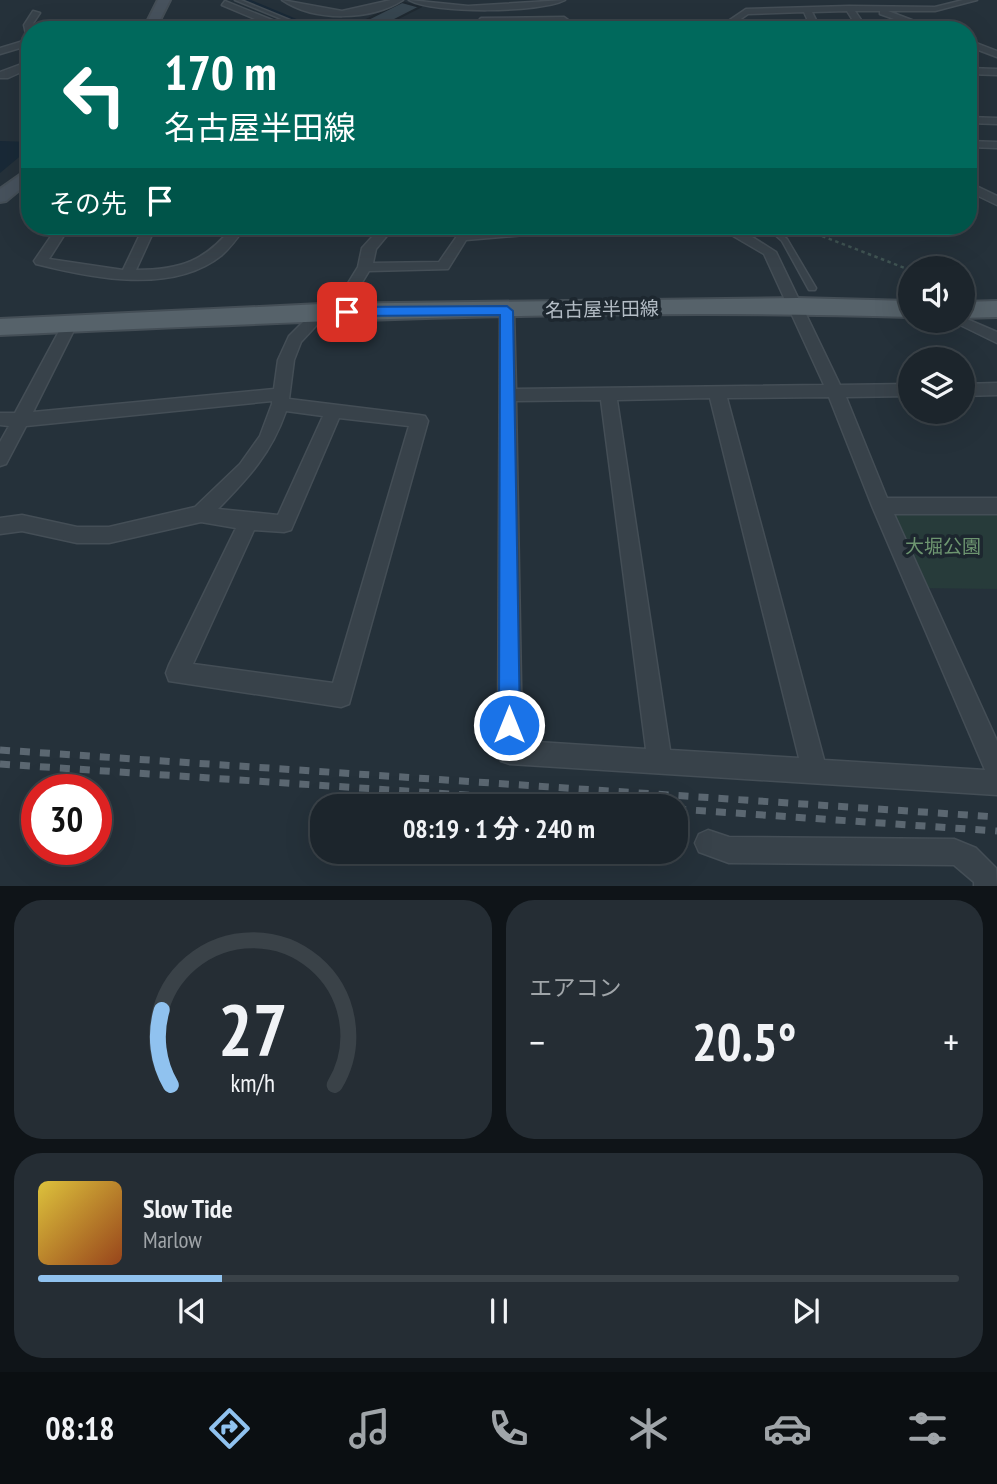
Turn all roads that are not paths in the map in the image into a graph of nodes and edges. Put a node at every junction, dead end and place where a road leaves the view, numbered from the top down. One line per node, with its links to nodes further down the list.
1 (164, 0): 20 (main road)
2 (237, 0): 22 (lane)
3 (287, 0): 16 (street)
4 (399, 0): 16 (street)
5 (413, 0): 6 (street)
6 (561, 0)
7 (974, 0): 8 (street)
8 (956, 1): 15 (street)
9 (332, 2): 16 (street)
10 (225, 3): 21 (street)
11 (849, 4): 13 (street); 14 (street); 27 (street)
12 (912, 4): 13 (street); 15 (street)
13 (872, 8): 28 (street)
14 (806, 9): 25 (street); 26 (street)
15 (935, 9): 29 (street)
16 (316, 12)
17 (36, 13): 19 (street)
18 (522, 20): 23 (street); 24 (street)
19 (30, 21)
20 (154, 21)
21 (268, 21)
22 (290, 21)
23 (481, 21)
24 (564, 21)
25 (732, 21)
26 (812, 21)
27 (859, 21)
28 (906, 21)
29 (919, 21)
30 (21, 45): 32 (street)
31 (977, 46): 33 (street)
32 (0, 51)
33 (997, 54)
34 (21, 68): 37 (street)
35 (977, 72): 36 (street)
36 (996, 73)
37 (0, 75)
38 (977, 120): 39 (street)
39 (997, 121)
40 (977, 144): 41 (street)
41 (997, 145)
42 (21, 180): 46 (main road)
43 (977, 186): 44 (street)
44 (997, 187)
45 (977, 192): 47 (street)
46 (0, 197)
47 (997, 201)
48 (58, 235): 56 (street)
49 (146, 235): 56 (street)
50 (232, 235): 56 (street)
51 (381, 235): 55 (street)
52 (463, 235): 55 (street)
53 (741, 235): 59 (street)
54 (779, 235): 59 (lane)
55 (365, 267): 58 (street)
56 (128, 273)
57 (898, 295): 59 (main road, 名古屋半田線)
58 (347, 296): 59 (main road, 名古屋半田線); 65 (main road, 名古屋半田線); 67 (street)
59 (800, 296): 62 (main road, 名古屋半田線); 66 (main road, 名古屋半田線); 75 (street)
60 (975, 296): 61 (main road)
61 (997, 296)
62 (898, 308)
63 (997, 309): 64 (main road)
64 (975, 310)
65 (0, 311)
66 (507, 311): 67 (main road, 名古屋半田線); 78 (street)
67 (321, 312): 68 (main road, 名古屋半田線); 79 (street)
68 (70, 324): 69 (main road, 名古屋半田線); 82 (street)
69 (0, 327)
70 (975, 328): 71 (street)
71 (997, 338)
72 (997, 389): 74 (street)
73 (898, 390): 75 (street)
74 (975, 390)
75 (835, 391): 77 (street); 84 (street)
76 (608, 393): 77 (street); 78 (street); 89 (street)
77 (717, 393): 91 (street)
78 (506, 395): 89 (street)
79 (281, 399): 80 (street); 82 (street); 86 (street)
80 (333, 412): 87 (street); 87 (street)
81 (0, 419): 82 (street)
82 (21, 420): 83 (street)
83 (0, 459)
84 (881, 506): 85 (street); 90 (street)
85 (997, 507)
86 (201, 514): 87 (street); 88 (street)
87 (248, 522)
88 (0, 527)
89 (660, 761): 91 (street)
90 (997, 769)
91 (815, 774): 92 (street)
92 (997, 783)
93 (708, 843): 94 (street)
94 (987, 886)

